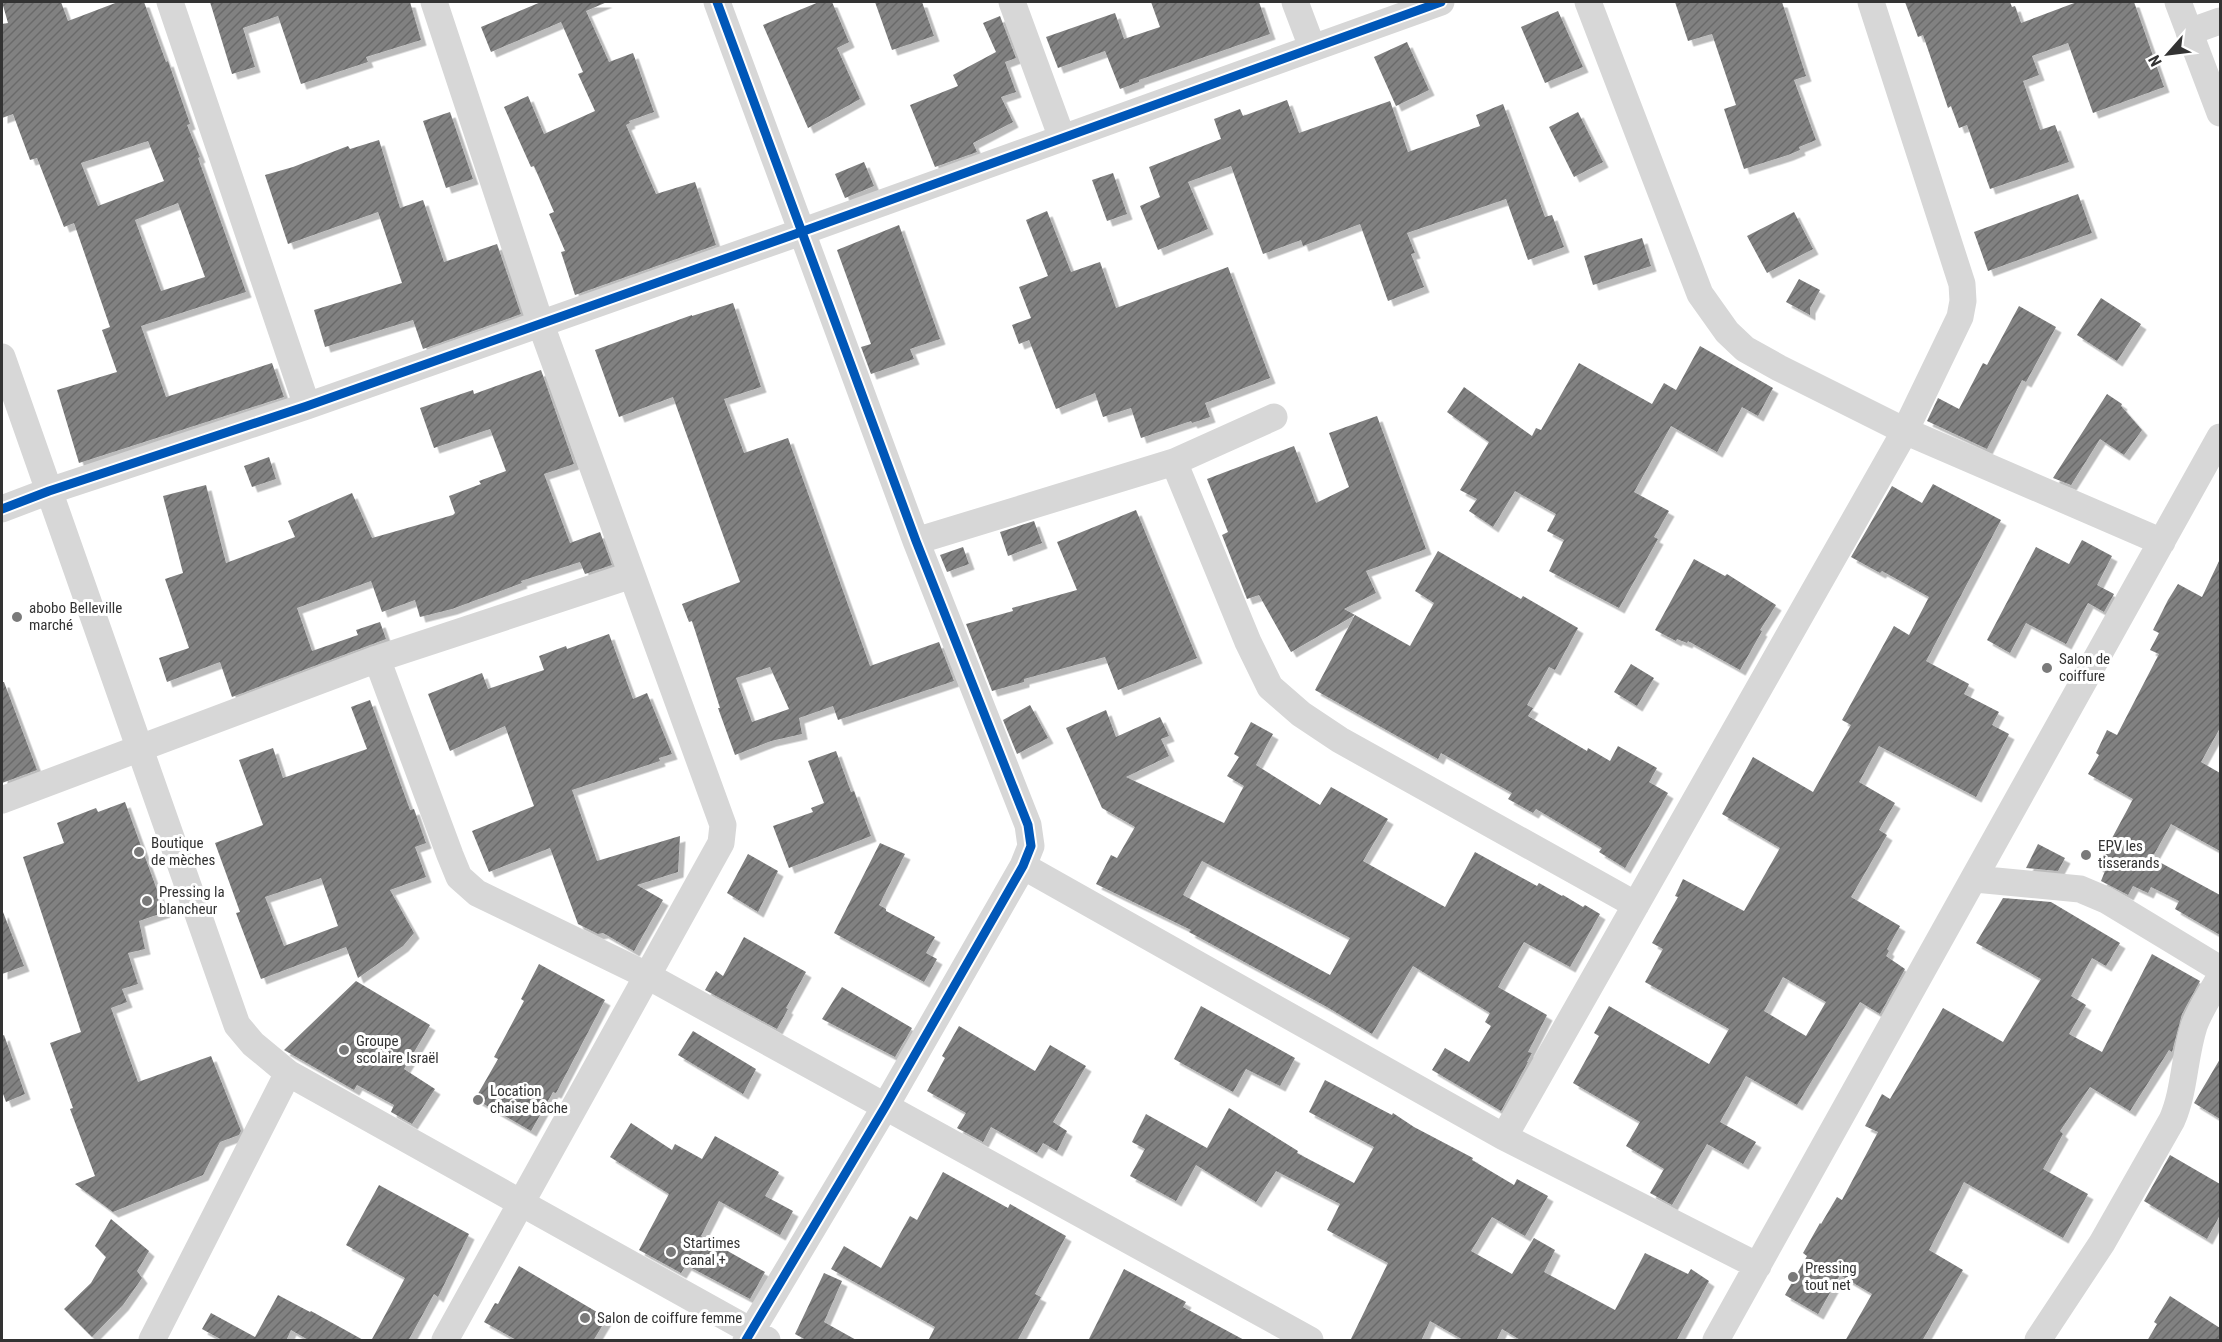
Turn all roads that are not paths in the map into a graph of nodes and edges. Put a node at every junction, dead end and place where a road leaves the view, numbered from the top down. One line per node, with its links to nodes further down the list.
1 (170, 2): 18 (street)
2 (434, 2): 16 (street)
3 (717, 2): 15 (street)
4 (1012, 2): 14 (street)
5 (1295, 2): 12 (street)
6 (1441, 2): 12 (street)
7 (1588, 2): 20 (street)
8 (1871, 2): 20 (street)
9 (2178, 2): 11 (street)
10 (2220, 21): 11 (street)
11 (2189, 32): 13 (street)
12 (1312, 47): 14 (street)
13 (2220, 113)
14 (1062, 138): 15 (street)
15 (801, 232): 16 (street); 25 (street)
16 (540, 322): 18 (street); 27 (street)
17 (2, 357): 23 (street)
18 (307, 406): 23 (street)
19 (1274, 417): 22 (street)
20 (1905, 431): 26 (street); 33 (street)
21 (2220, 437): 26 (street)
22 (1174, 462): 25 (street); 33 (street)
23 (50, 491): 24 (street); 29 (street)
24 (2, 509)
25 (916, 541): 31 (street)
26 (2162, 542): 32 (street)
27 (633, 575): 28 (street); 35 (street)
28 (377, 659): 29 (street); 35 (street)
29 (140, 747): 30 (street); 37 (street)
30 (2, 800)
31 (1023, 866): 38 (street); 39 (street)
32 (1975, 879): 34 (street); 41 (street)
33 (1636, 905): 39 (street)
34 (2220, 969)
35 (646, 975): 38 (street); 40 (street)
36 (2220, 976): 47 (street)
37 (288, 1073): 40 (street); 43 (street)
38 (885, 1107): 42 (street); 45 (street)
39 (1504, 1137): 41 (street)
40 (522, 1203): 42 (street); 44 (street)
41 (1758, 1266): 46 (street)
42 (755, 1337)
43 (152, 1341)
44 (445, 1341)
45 (1310, 1341)
46 (1716, 1341)
47 (2038, 1341)

